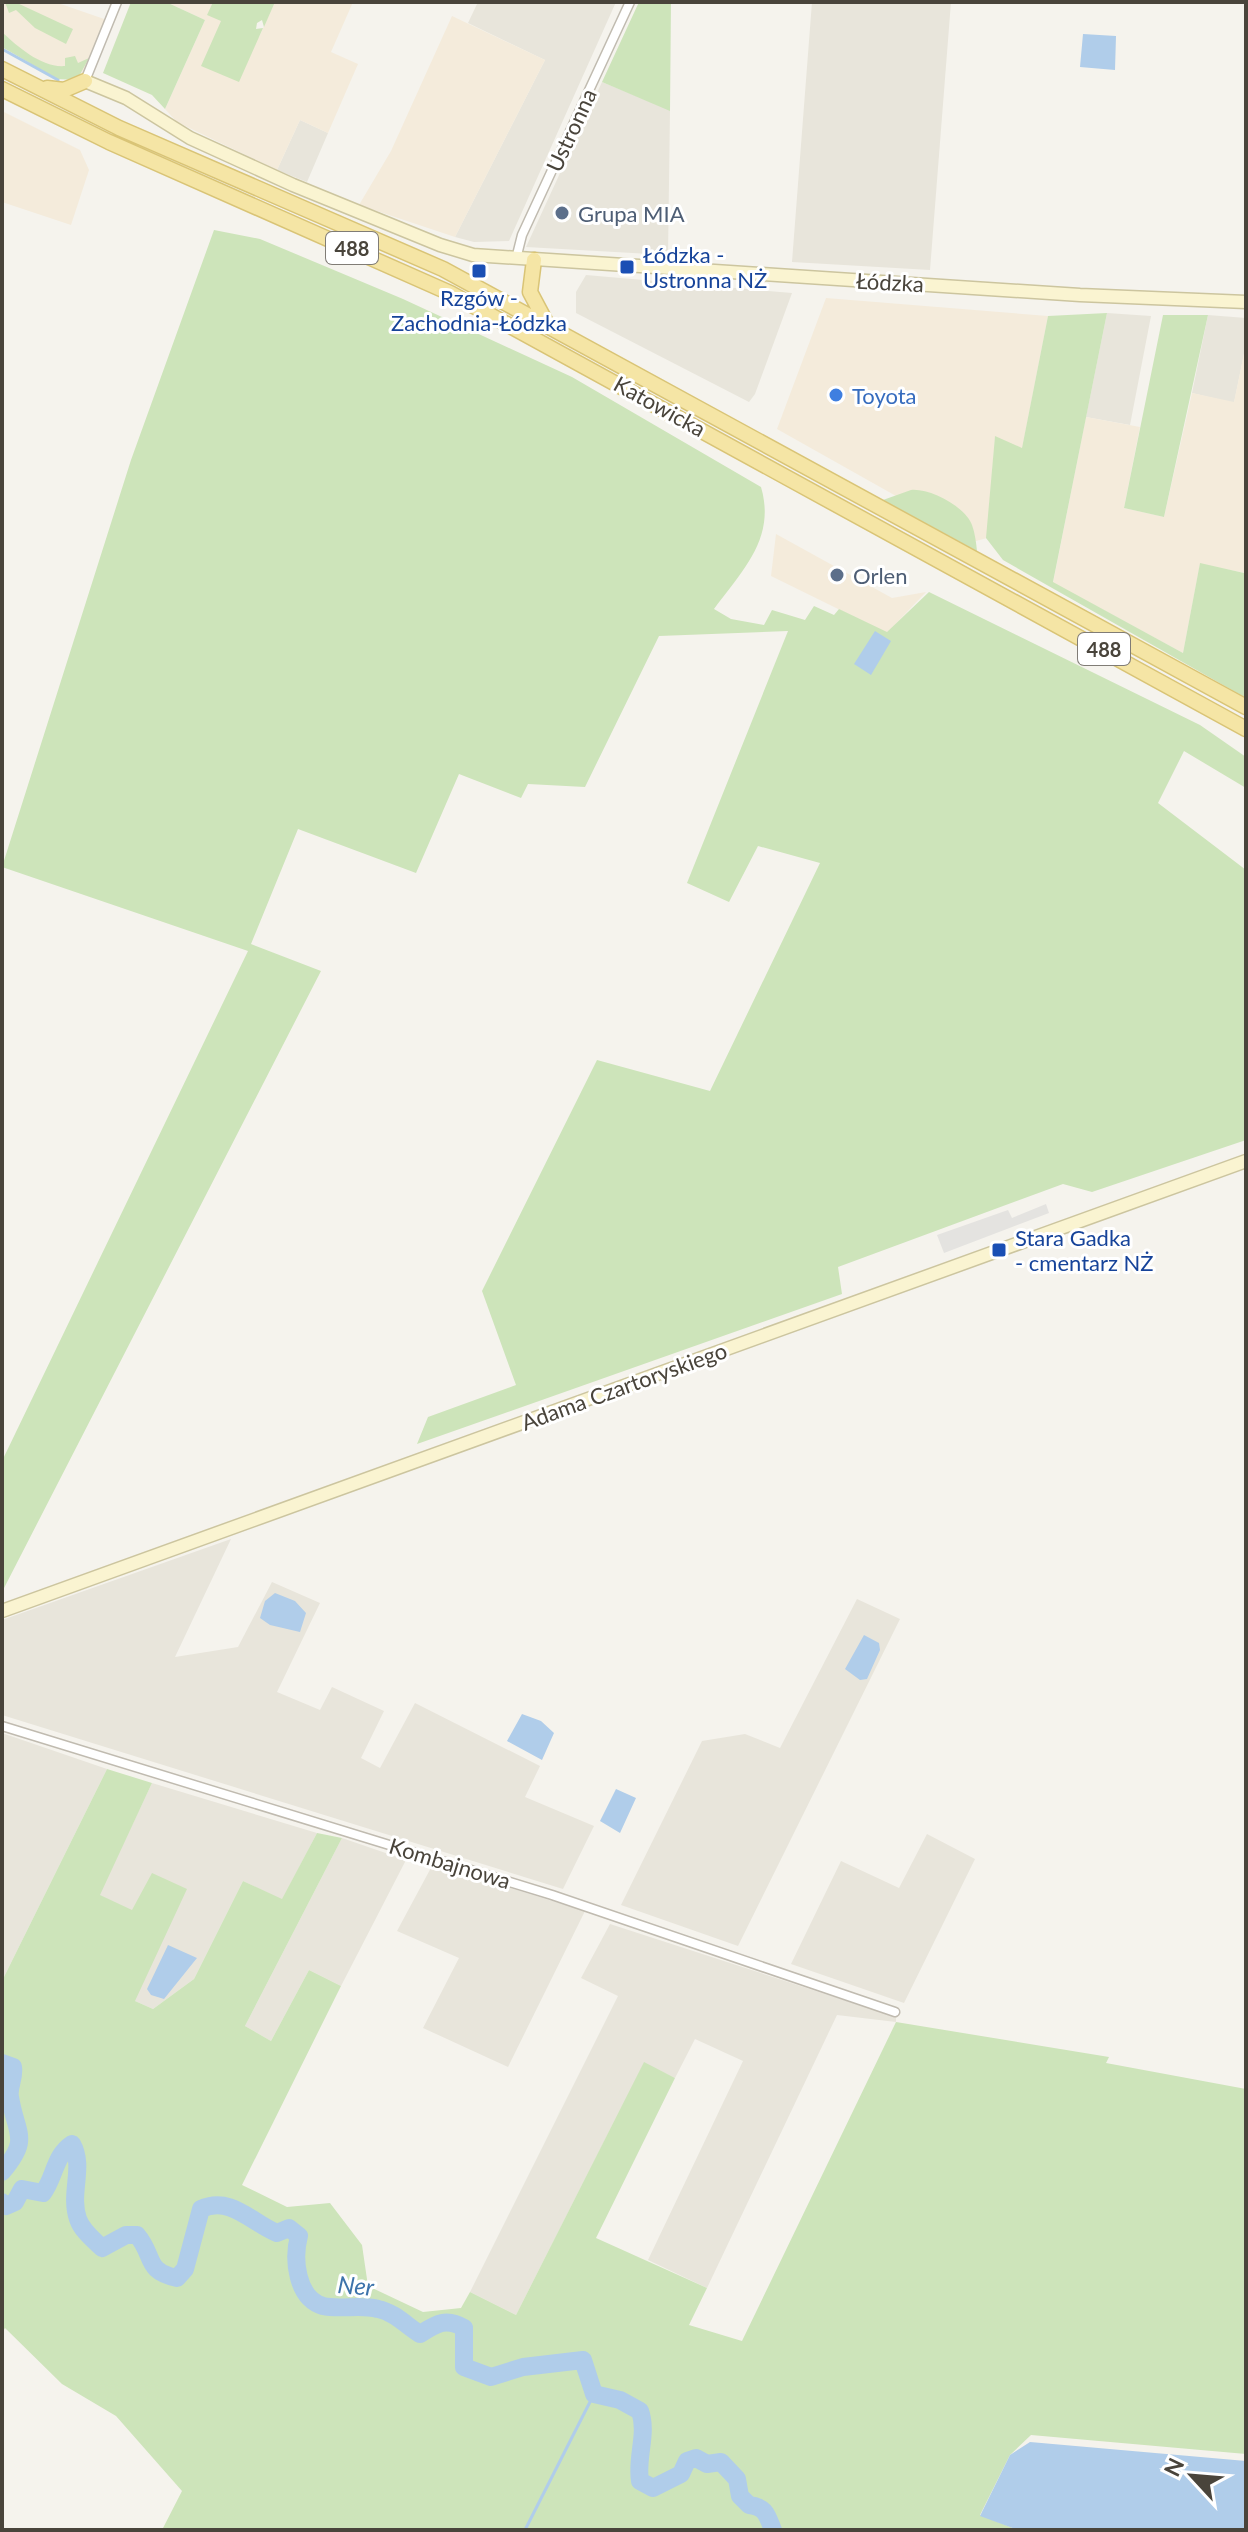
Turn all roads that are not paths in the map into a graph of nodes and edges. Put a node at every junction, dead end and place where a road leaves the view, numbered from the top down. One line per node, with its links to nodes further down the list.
1 (117, 2): 4 (street)
2 (630, 2): 7 (street, Ustronna)
3 (2, 69): 5 (main road, 488)
4 (85, 81): 5 (main road); 7 (street, Łódzka)
5 (33, 85): 10 (main road, Katowicka / 488)
6 (2, 89): 12 (main road, Katowicka / 488)
7 (516, 259): 8 (street, Łódzka)
8 (534, 260): 9 (street, Łódzka); 10 (main road)
9 (1246, 302)
10 (547, 324): 11 (main road, Katowicka / 488)
11 (1246, 707)
12 (1246, 729)
13 (1246, 1161): 14 (street, Adama Czartoryskiego)
14 (2, 1611)
15 (2, 1726): 16 (street, Kombajnowa)
16 (895, 2012)

